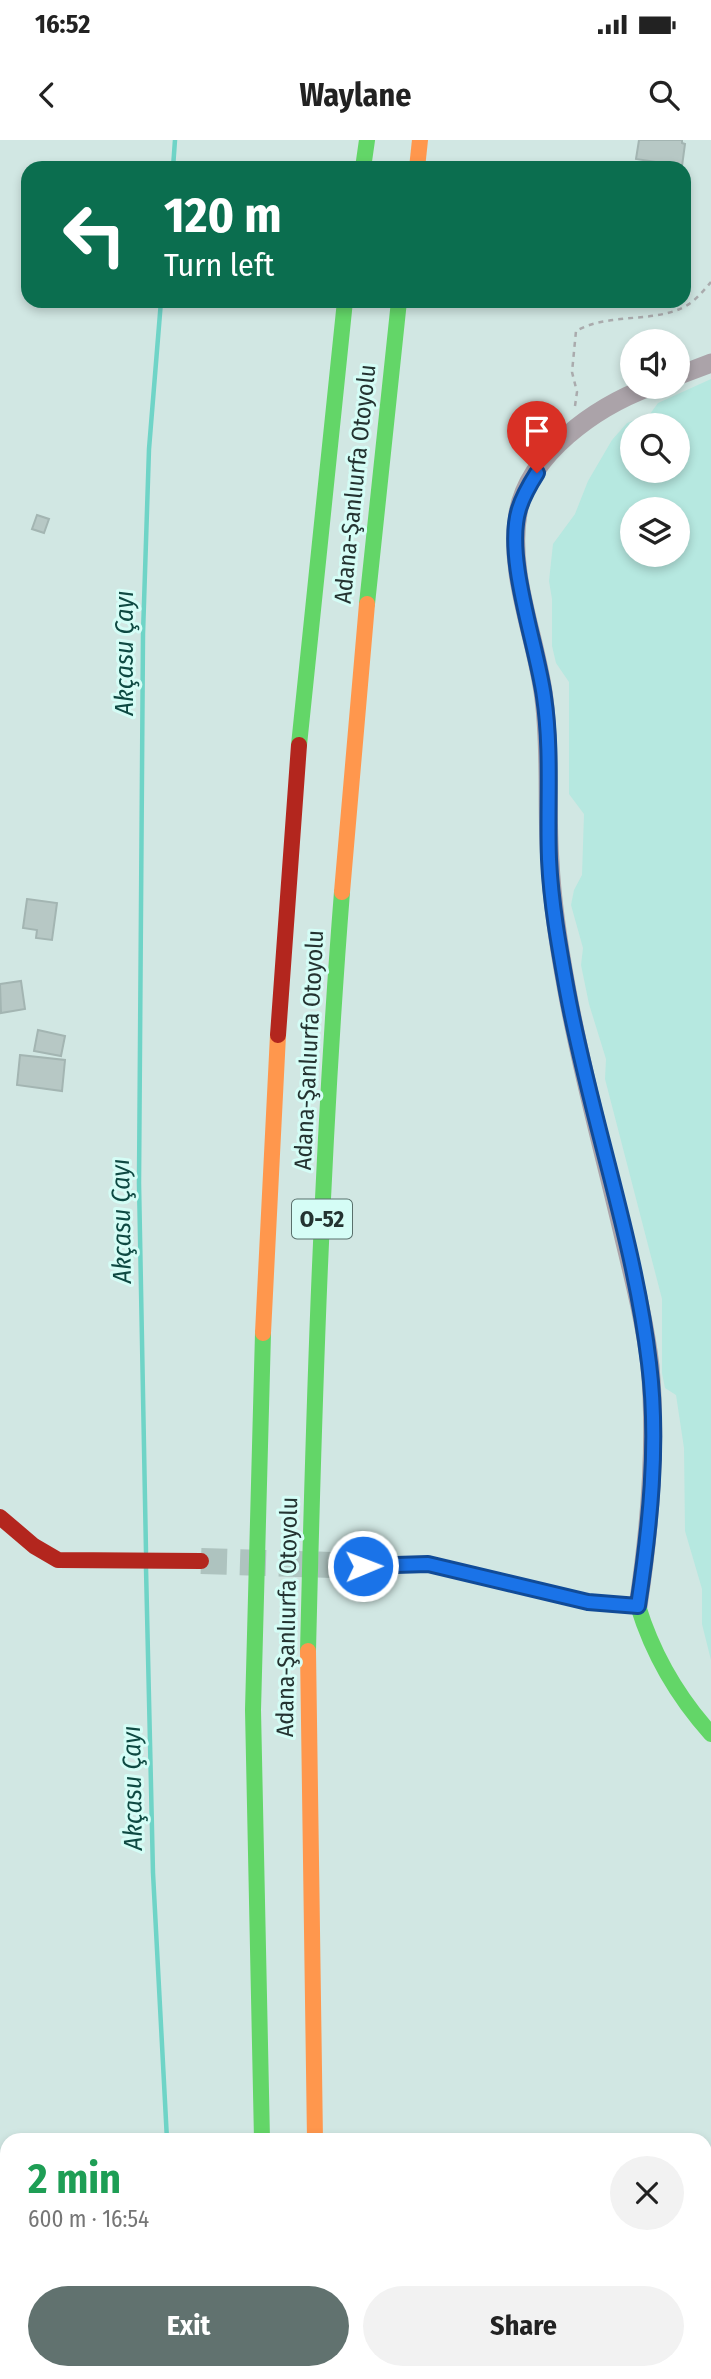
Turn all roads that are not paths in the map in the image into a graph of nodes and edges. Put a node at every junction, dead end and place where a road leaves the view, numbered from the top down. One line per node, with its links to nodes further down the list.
1 (366, 140): 3 (main road)
2 (420, 140): 4 (main road)
3 (364, 161)
4 (417, 161)
5 (344, 308): 15 (main road, Adana-Şanlıurfa Otoyolu / O-52)
6 (398, 308): 16 (main road, Adana-Şanlıurfa Otoyolu / O-52)
7 (711, 363): 8 (street)
8 (690, 371)
9 (623, 399): 13 (street)
10 (0, 1517): 11 (main road)
11 (201, 1561)
12 (363, 1566): 13 (main road)
13 (638, 1606): 14 (main road)
14 (711, 1734)
15 (262, 2133)
16 (315, 2133)

